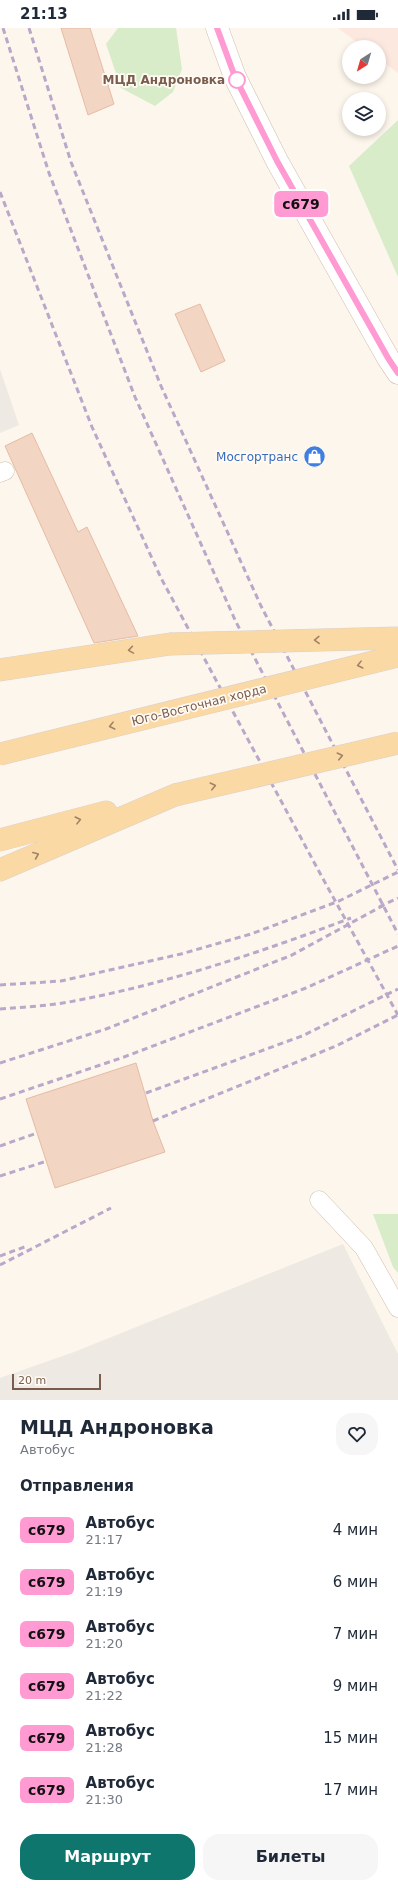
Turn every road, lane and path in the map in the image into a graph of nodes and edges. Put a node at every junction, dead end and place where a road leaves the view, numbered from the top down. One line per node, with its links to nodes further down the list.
1 (217, 28): 2 (street)
2 (398, 373)
3 (398, 638): 5 (main road, one-way to 5, bridge)
4 (398, 656): 7 (main road, Юго-Восточная хорда, one-way to 7, bridge)
5 (0, 670)
6 (398, 743): 8 (main road, one-way to 6, bridge)
7 (0, 754)
8 (175, 795): 9 (main road, one-way to 8); 10 (main road, one-way to 8)
9 (0, 840)
10 (0, 870)
11 (319, 1200): 12 (lane)
12 (398, 1308)

